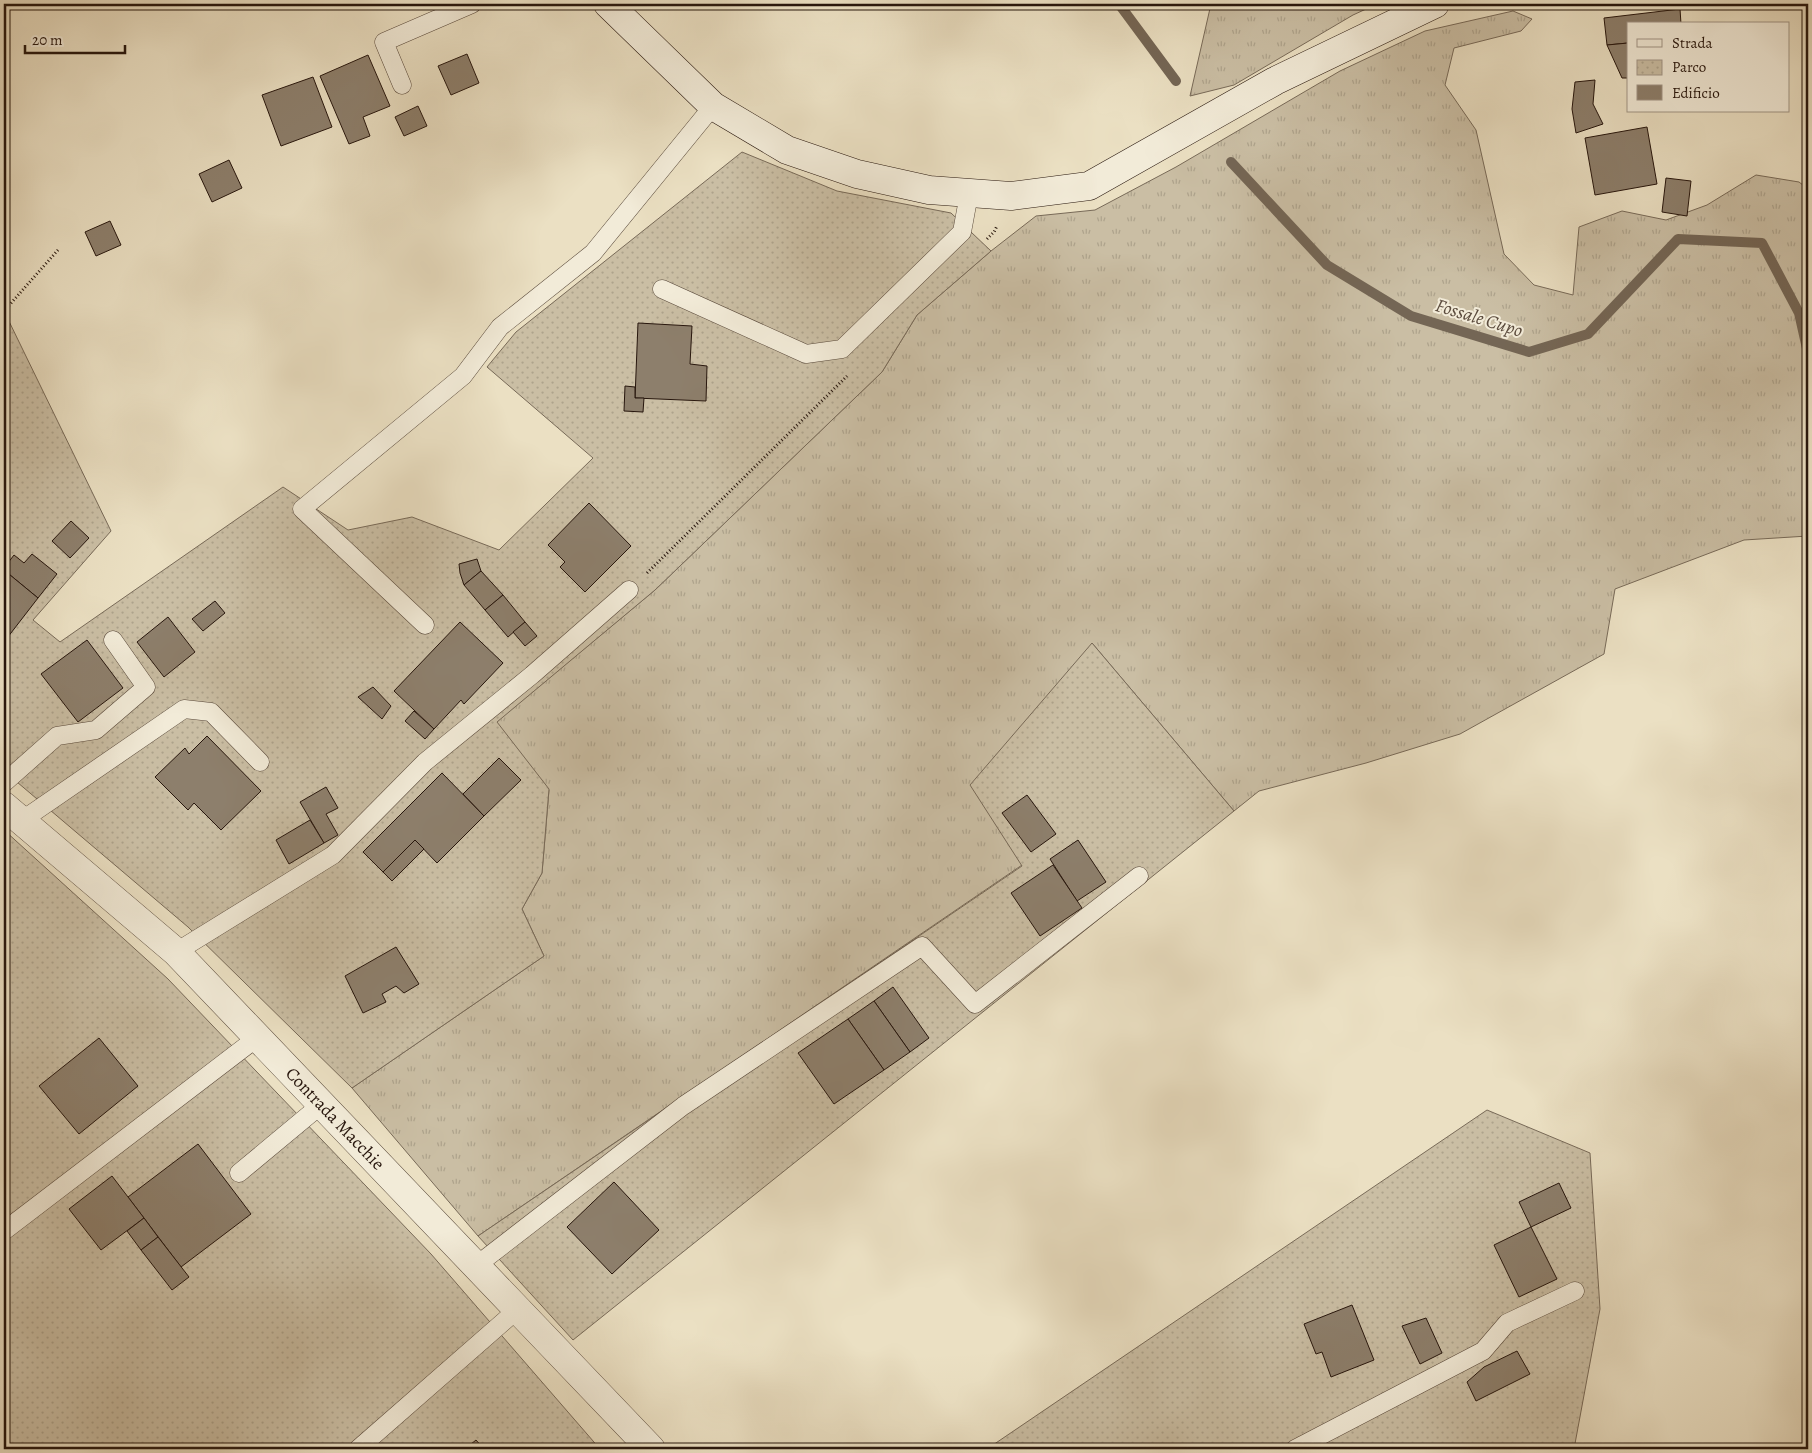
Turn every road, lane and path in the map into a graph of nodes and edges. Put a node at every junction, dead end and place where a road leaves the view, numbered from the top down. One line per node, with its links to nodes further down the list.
1 (472, 4): 4 (lane)
2 (608, 4): 5 (main road)
3 (1434, 4): 7 (main road)
4 (402, 85)
5 (713, 106): 6 (main road); 14 (lane)
6 (969, 194): 7 (main road); 10 (lane)
7 (1011, 196): 8 (path)
8 (980, 246)
9 (58, 250): 11 (path)
10 (662, 288)
11 (4, 311)
12 (854, 370): 13 (path)
13 (629, 590): 20 (lane)
14 (425, 625)
15 (114, 640): 17 (lane)
16 (260, 762): 18 (lane)
17 (4, 783)
18 (12, 814): 20 (main road, Contrada Macchie)
19 (1139, 876): 25 (lane)
20 (176, 952): 21 (main road, Contrada Macchie)
21 (258, 1037): 22 (main road, Contrada Macchie); 24 (lane)
22 (322, 1104): 23 (lane); 25 (main road, Contrada Macchie)
23 (239, 1173)
24 (4, 1231)
25 (477, 1265): 27 (main road, Contrada Macchie)
26 (1575, 1291): 30 (lane)
27 (518, 1309): 28 (lane); 29 (main road, Contrada Macchie)
28 (358, 1449)
29 (651, 1449)
30 (1295, 1449)

